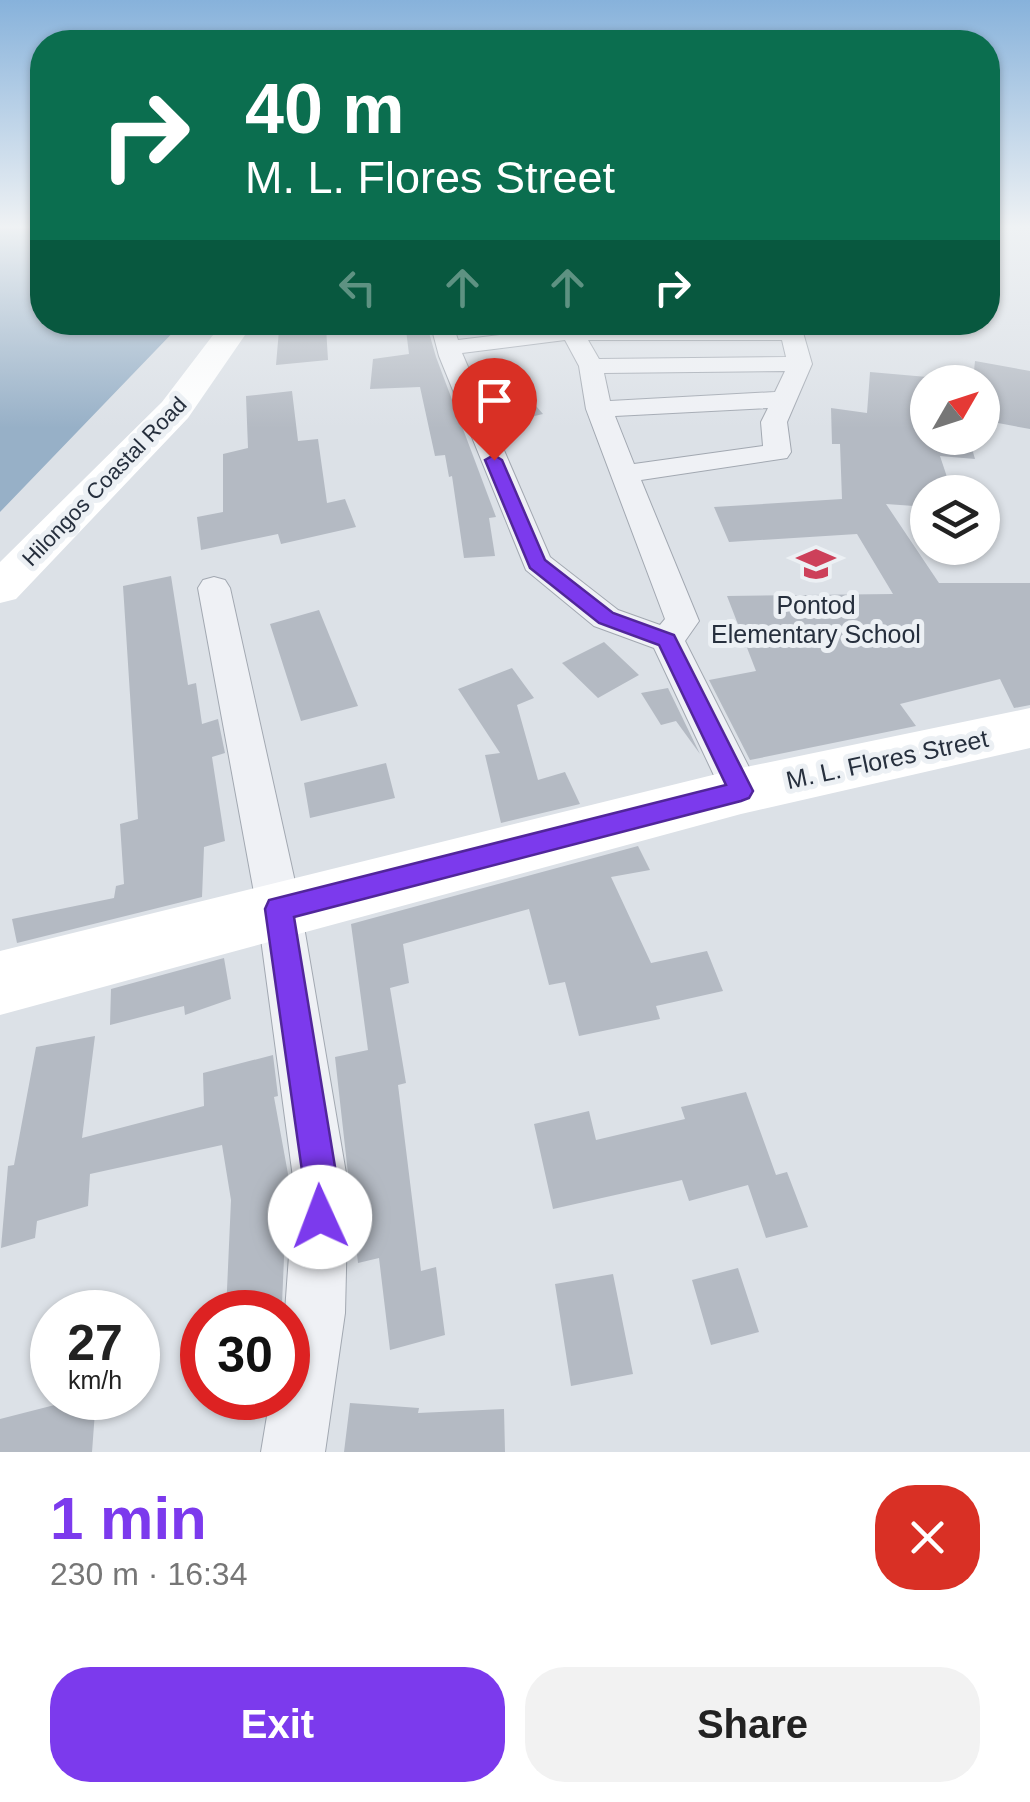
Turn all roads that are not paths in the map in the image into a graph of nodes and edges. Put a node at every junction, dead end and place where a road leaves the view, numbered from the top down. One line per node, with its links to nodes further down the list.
1 (230, 335): 10 (street, Hilongos Coastal Road)
2 (445, 335): 12 (street)
3 (572, 335): 6 (street)
4 (793, 335): 5 (street)
5 (800, 364): 6 (street); 7 (street)
6 (591, 366): 8 (street)
7 (784, 399): 8 (street); 9 (street)
8 (599, 409): 9 (street)
9 (625, 474): 12 (street)
10 (0, 588)
11 (214, 588): 15 (street)
12 (667, 640): 14 (street)
13 (1030, 728): 14 (street, M. L. Flores Street)
14 (741, 791): 15 (street, M. L. Flores Street)
15 (279, 909): 16 (street); 17 (street)
16 (0, 983)
17 (292, 1452)

